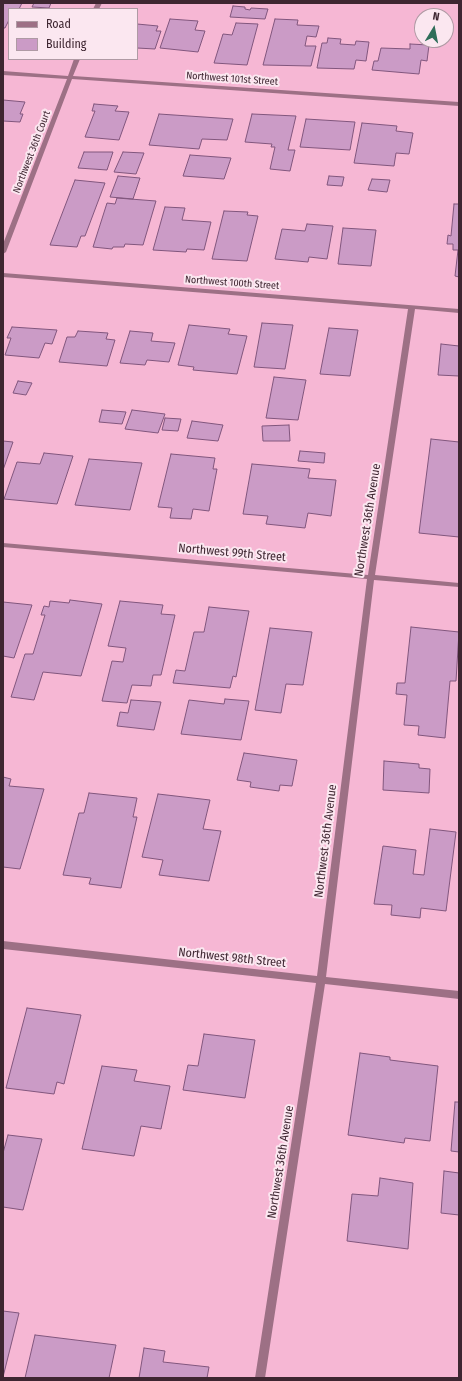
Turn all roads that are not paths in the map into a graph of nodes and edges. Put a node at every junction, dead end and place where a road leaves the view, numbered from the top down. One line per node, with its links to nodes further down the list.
1 (77, 60): 3 (street, Northwest 36th Court)
2 (3, 73): 3 (street, Northwest 101st Street)
3 (71, 76): 4 (street, Northwest 101st Street); 5 (street, Northwest 36th Court)
4 (459, 104)
5 (3, 252)
6 (3, 275): 7 (street, Northwest 100th Street)
7 (412, 307): 8 (street, Northwest 100th Street); 10 (street, Northwest 36th Avenue)
8 (459, 310)
9 (3, 545): 10 (street, Northwest 99th Street)
10 (371, 577): 11 (street, Northwest 99th Street); 13 (street, Northwest 36th Avenue)
11 (459, 585)
12 (3, 945): 13 (street, Northwest 98th Street)
13 (321, 980): 14 (street, Northwest 98th Street); 15 (street, Northwest 36th Avenue)
14 (459, 995)
15 (260, 1378)

